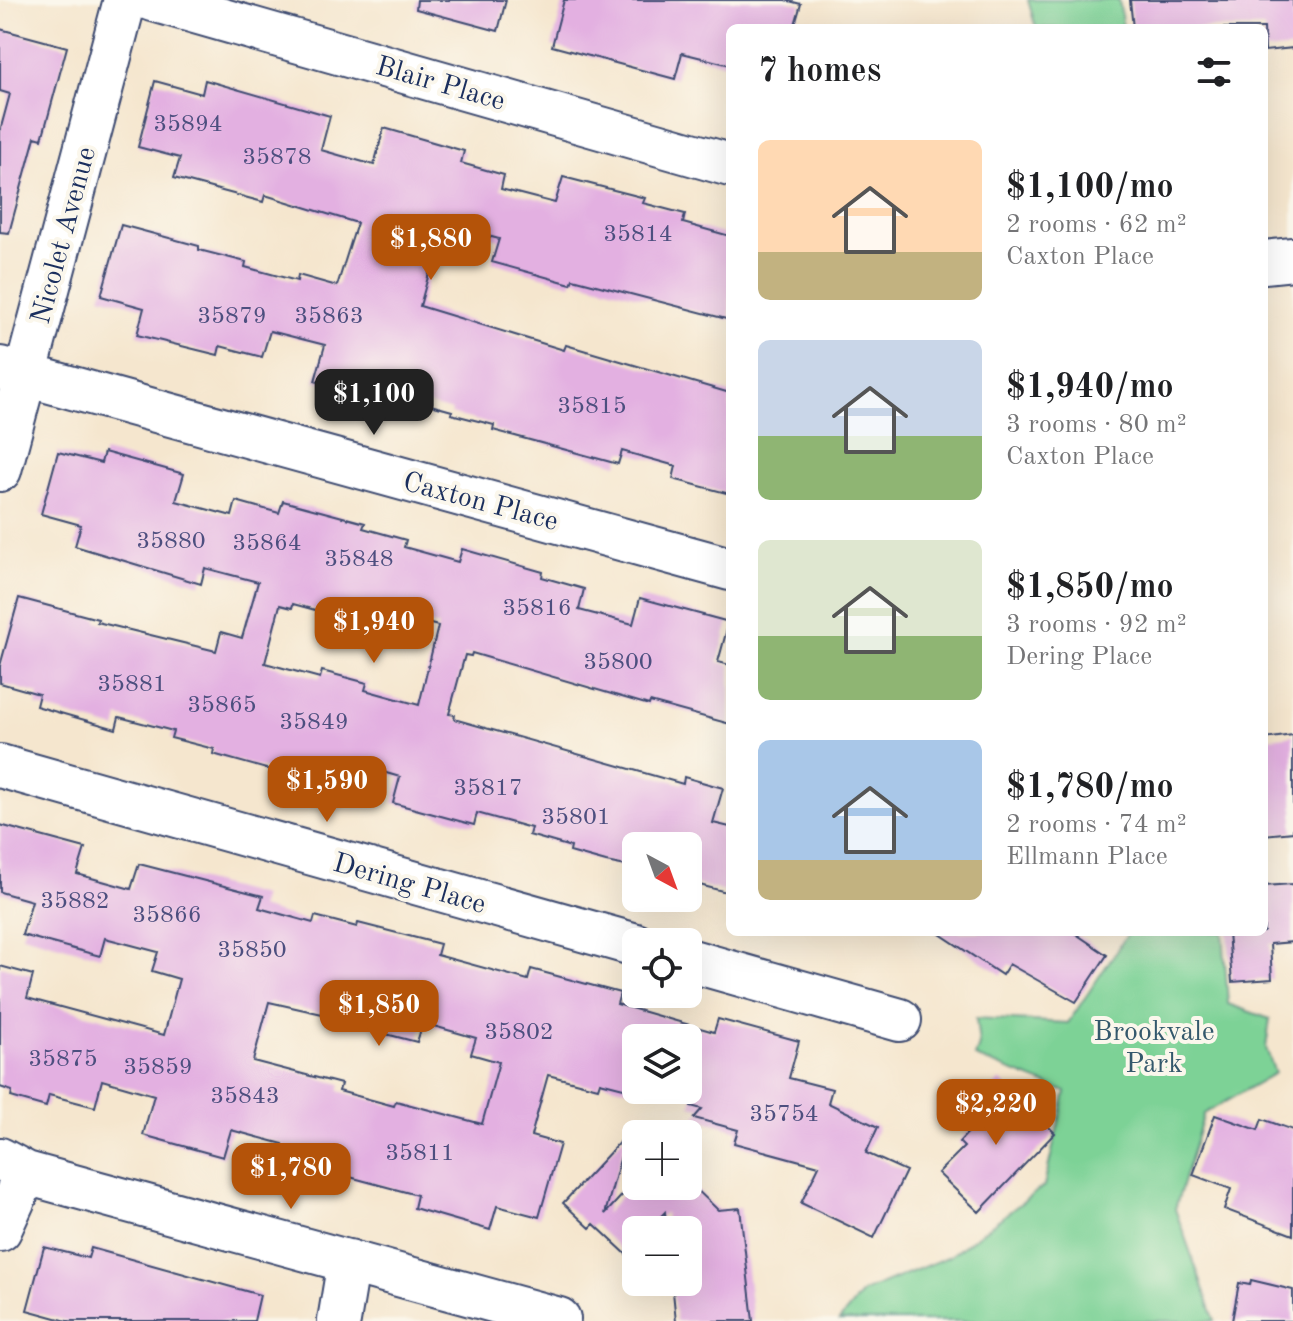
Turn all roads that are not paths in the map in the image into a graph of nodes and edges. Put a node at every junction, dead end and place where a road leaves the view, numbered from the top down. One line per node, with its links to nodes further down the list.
1 (125, 0): 6 (street, Nicolet Avenue)
2 (153, 0): 3 (street, Blair Place)
3 (726, 164)
4 (1293, 259): 5 (street)
5 (1268, 262)
6 (12, 372): 7 (street, Nicolet Avenue); 8 (street, Caxton Place)
7 (0, 470)
8 (726, 568)
9 (0, 766): 10 (street, Dering Place)
10 (622, 941)
11 (702, 964): 12 (street)
12 (900, 1020)
13 (13, 1166): 14 (street); 15 (street)
14 (0, 1230)
15 (349, 1261): 16 (street); 17 (street)
16 (559, 1319)
17 (339, 1321)

